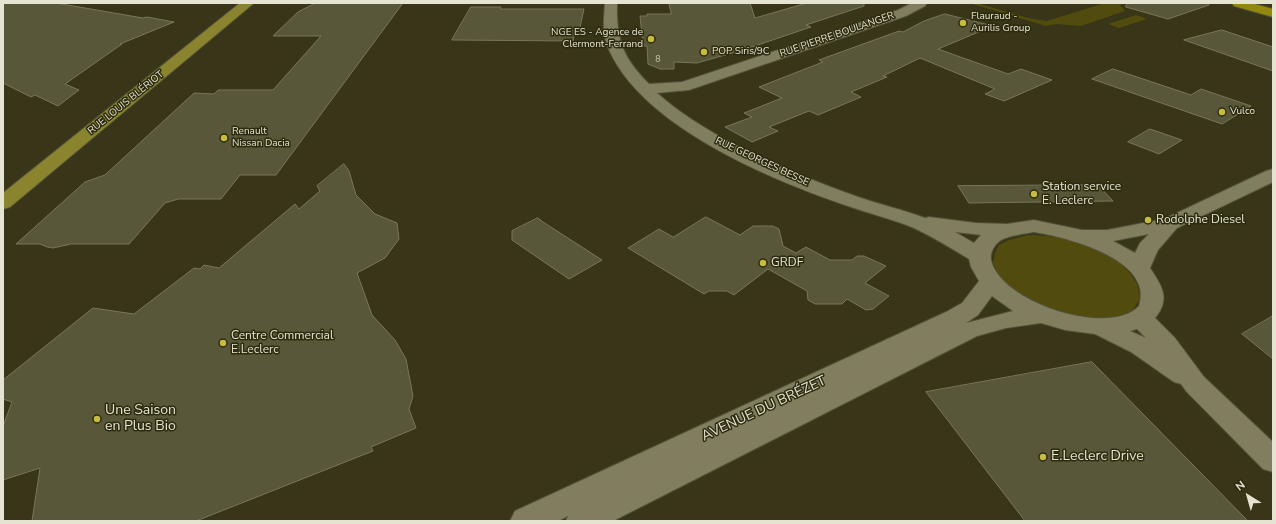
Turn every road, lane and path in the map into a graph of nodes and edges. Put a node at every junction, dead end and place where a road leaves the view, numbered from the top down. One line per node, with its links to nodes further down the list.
1 (232, 3): 13 (main road, RUE LOUIS BLÉRIOT)
2 (248, 3): 14 (main road, RUE LOUIS BLÉRIOT)
3 (611, 3): 10 (street, RUE GEORGES BESSE)
4 (921, 3): 9 (street, RUE PIERRE BOULANGER)
5 (1238, 3): 8 (highway)
6 (1263, 3): 7 (highway)
7 (1273, 6)
8 (1273, 13)
9 (684, 87): 10 (street, RUE PIERRE BOULANGER); 11 (street, RUE PIERRE BOULANGER)
10 (644, 89): 11 (street, RUE GEORGES BESSE)
11 (658, 102): 15 (street, RUE GEORGES BESSE)
12 (1273, 174): 16 (street)
13 (3, 183)
14 (3, 203)
15 (914, 221): 17 (street, RUE GEORGES BESSE); 19 (street, RUE GEORGES BESSE)
16 (1170, 224): 18 (street); 20 (street)
17 (1006, 230): 18 (street); 19 (street)
18 (1080, 235): 20 (street)
19 (979, 256): 21 (street)
20 (1139, 269): 23 (street)
21 (991, 282): 22 (street); 27 (street, AVENUE DU BRÉZET)
22 (1043, 315): 24 (street); 28 (street, AVENUE DU BRÉZET)
23 (1141, 318): 24 (street); 25 (street)
24 (1101, 327): 25 (street)
25 (1195, 384): 26 (street)
26 (1273, 460)
27 (526, 521)
28 (582, 521)

